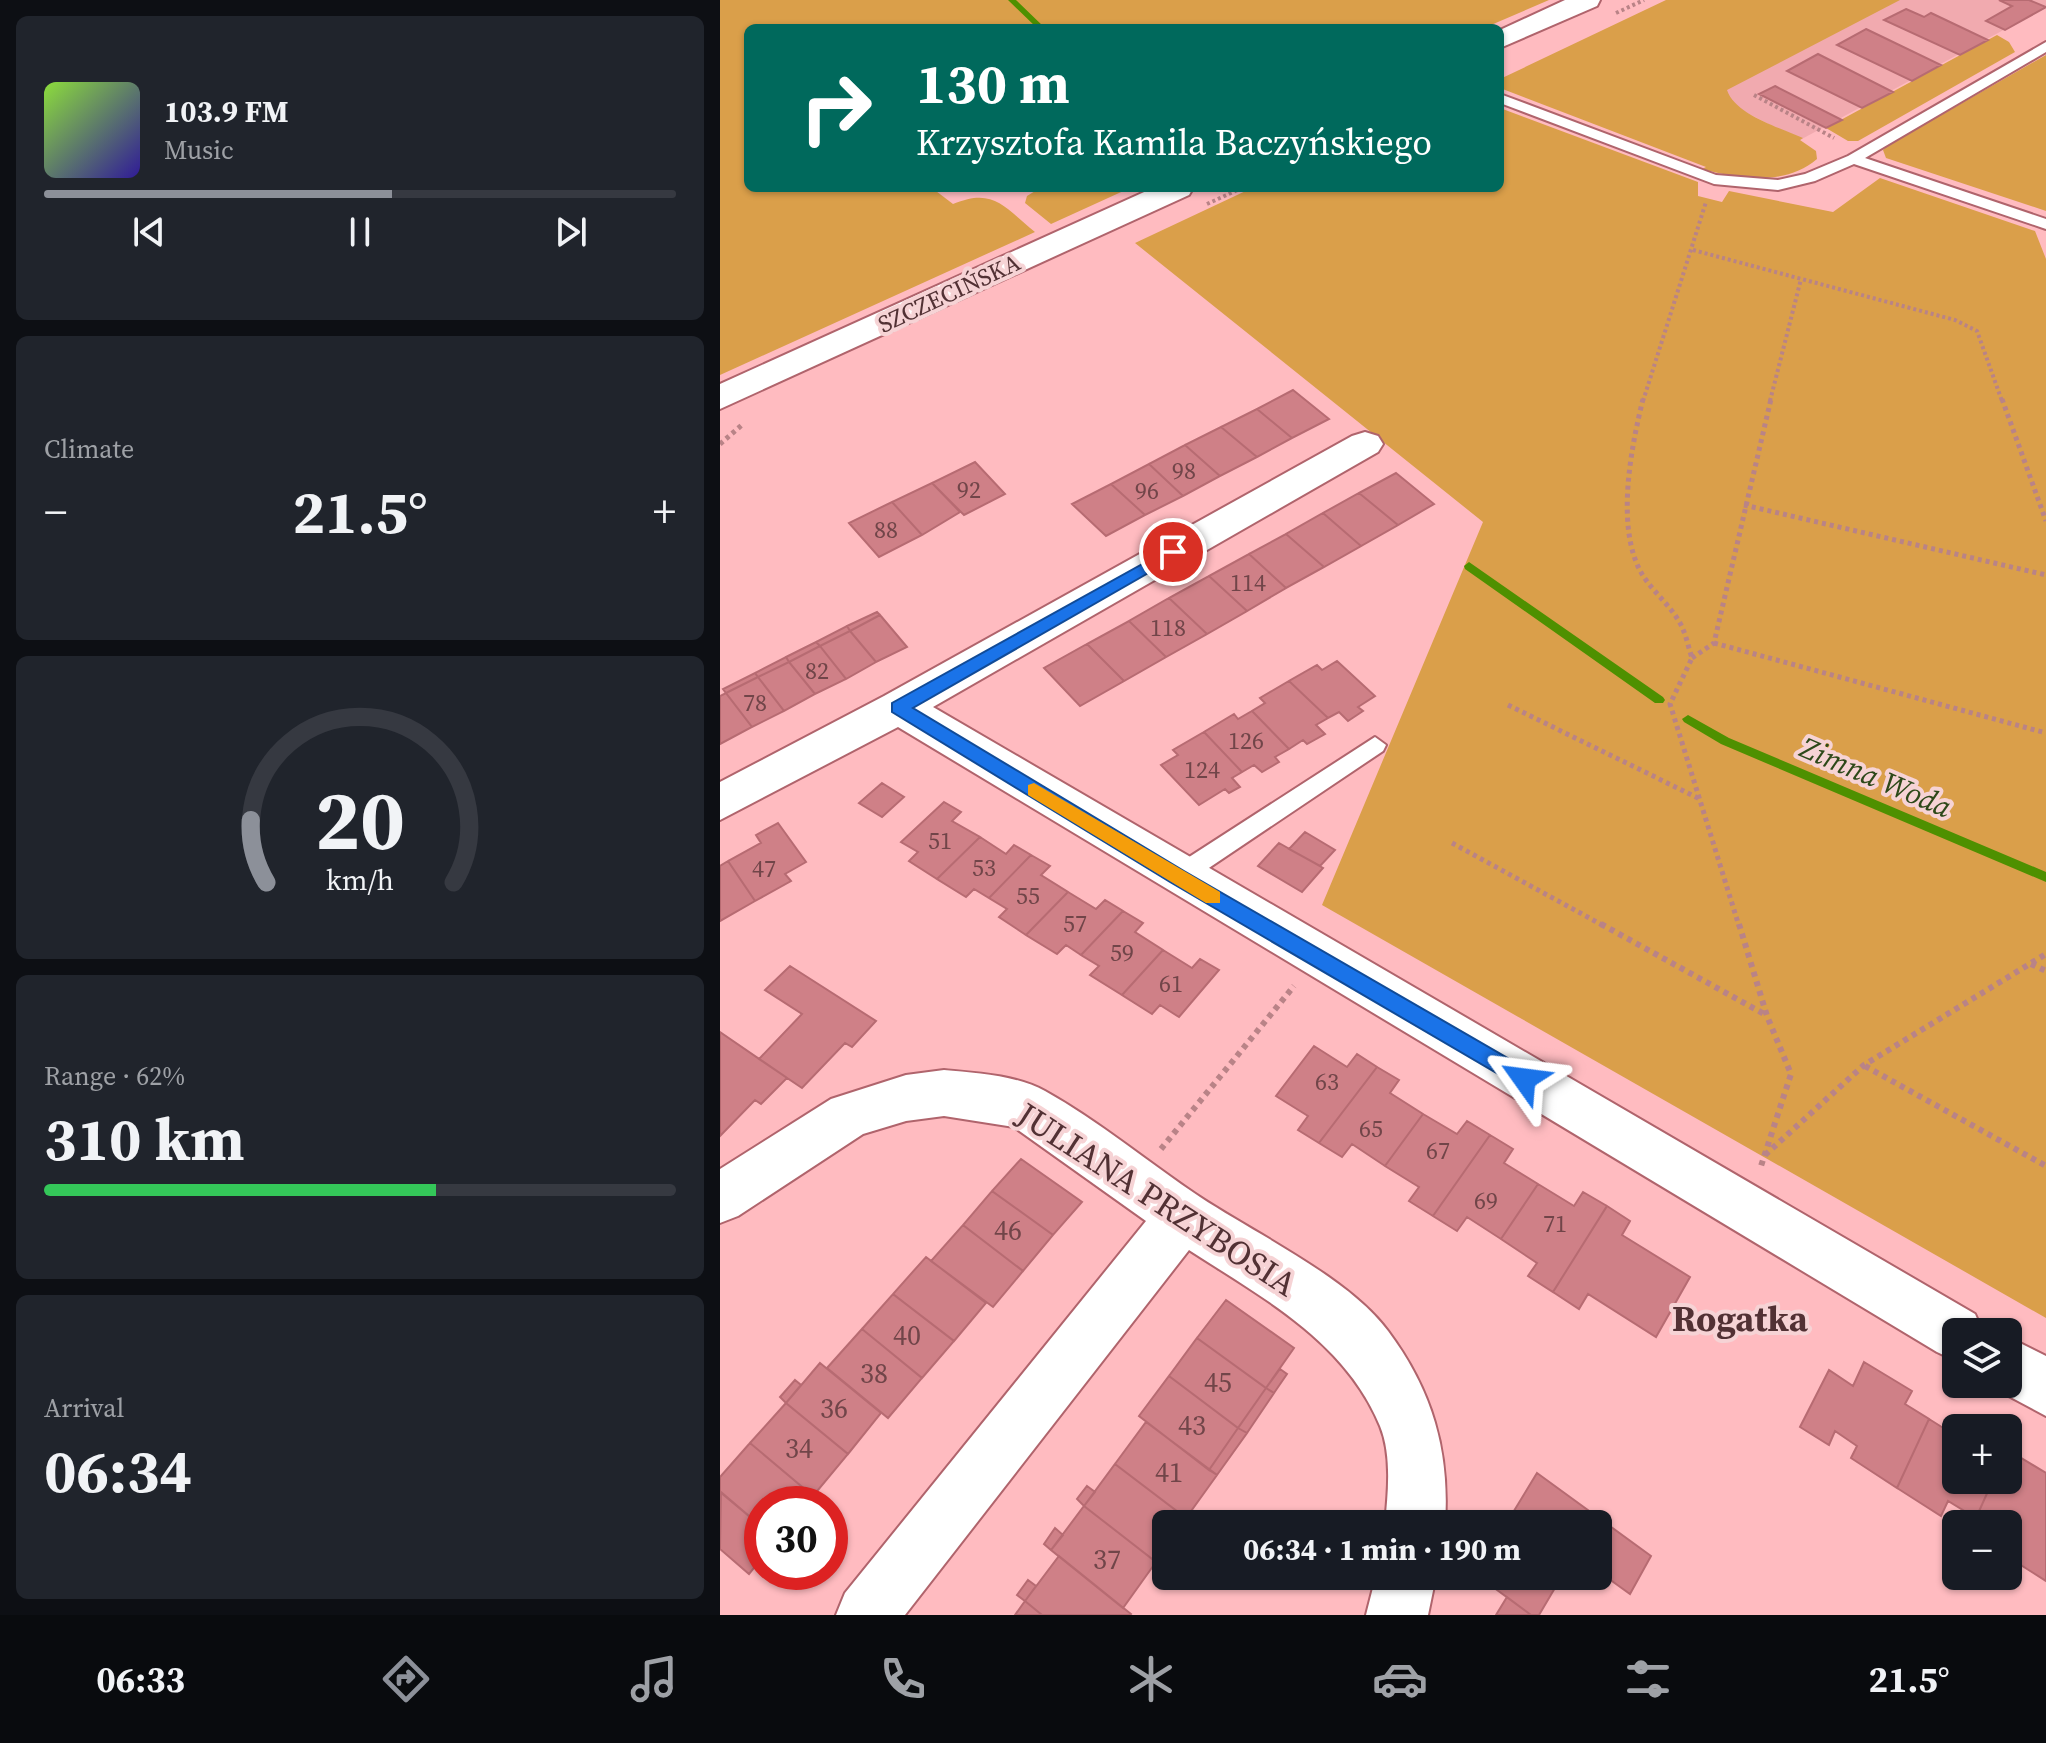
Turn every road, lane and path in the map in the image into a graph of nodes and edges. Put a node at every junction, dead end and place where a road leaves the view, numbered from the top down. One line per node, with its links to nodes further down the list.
1 (1587, 0): 2 (street)
2 (1504, 38)
3 (2046, 46): 7 (lane)
4 (1754, 95): 6 (path)
5 (1504, 100): 8 (lane)
6 (1816, 131)
7 (1853, 159): 8 (lane); 10 (lane)
8 (1714, 179): 11 (path)
9 (1169, 192): 13 (street, SZCZECIŃSKA)
10 (2046, 224)
11 (1693, 250): 12 (path); 19 (path)
12 (1801, 279): 15 (path); 16 (path)
13 (720, 398)
14 (1365, 444): 21 (street)
15 (1744, 505): 17 (path); 18 (path)
16 (2046, 521)
17 (2046, 575)
18 (1714, 643): 19 (path); 22 (path)
19 (1692, 658): 24 (path)
20 (1508, 705): 24 (path)
21 (899, 707): 25 (street); 27 (street)
22 (2046, 733)
23 (1375, 745): 27 (lane)
24 (1701, 799): 32 (path)
25 (720, 803)
26 (1452, 843): 32 (path)
27 (1177, 877): 29 (street)
28 (2046, 954): 30 (path)
29 (1317, 957): 36 (path); 38 (street)
30 (2030, 963): 31 (path); 33 (path)
31 (2046, 971)
32 (1767, 1016): 34 (path)
33 (1864, 1065): 34 (path); 35 (path)
34 (1765, 1156): 38 (path)
35 (2046, 1166)
36 (1135, 1182): 37 (street, JULIANA PRZYBOSIA); 39 (street, JULIANA PRZYBOSIA)
37 (720, 1198)
38 (1746, 1209): 40 (street)
39 (1183, 1216): 43 (street, JULIANA PRZYBOSIA); 45 (street)
40 (1942, 1325)
41 (2022, 1373): 42 (street)
42 (2046, 1388)
43 (1416, 1510)
44 (1403, 1590): 46 (street)
45 (867, 1615)
46 (1397, 1615)

